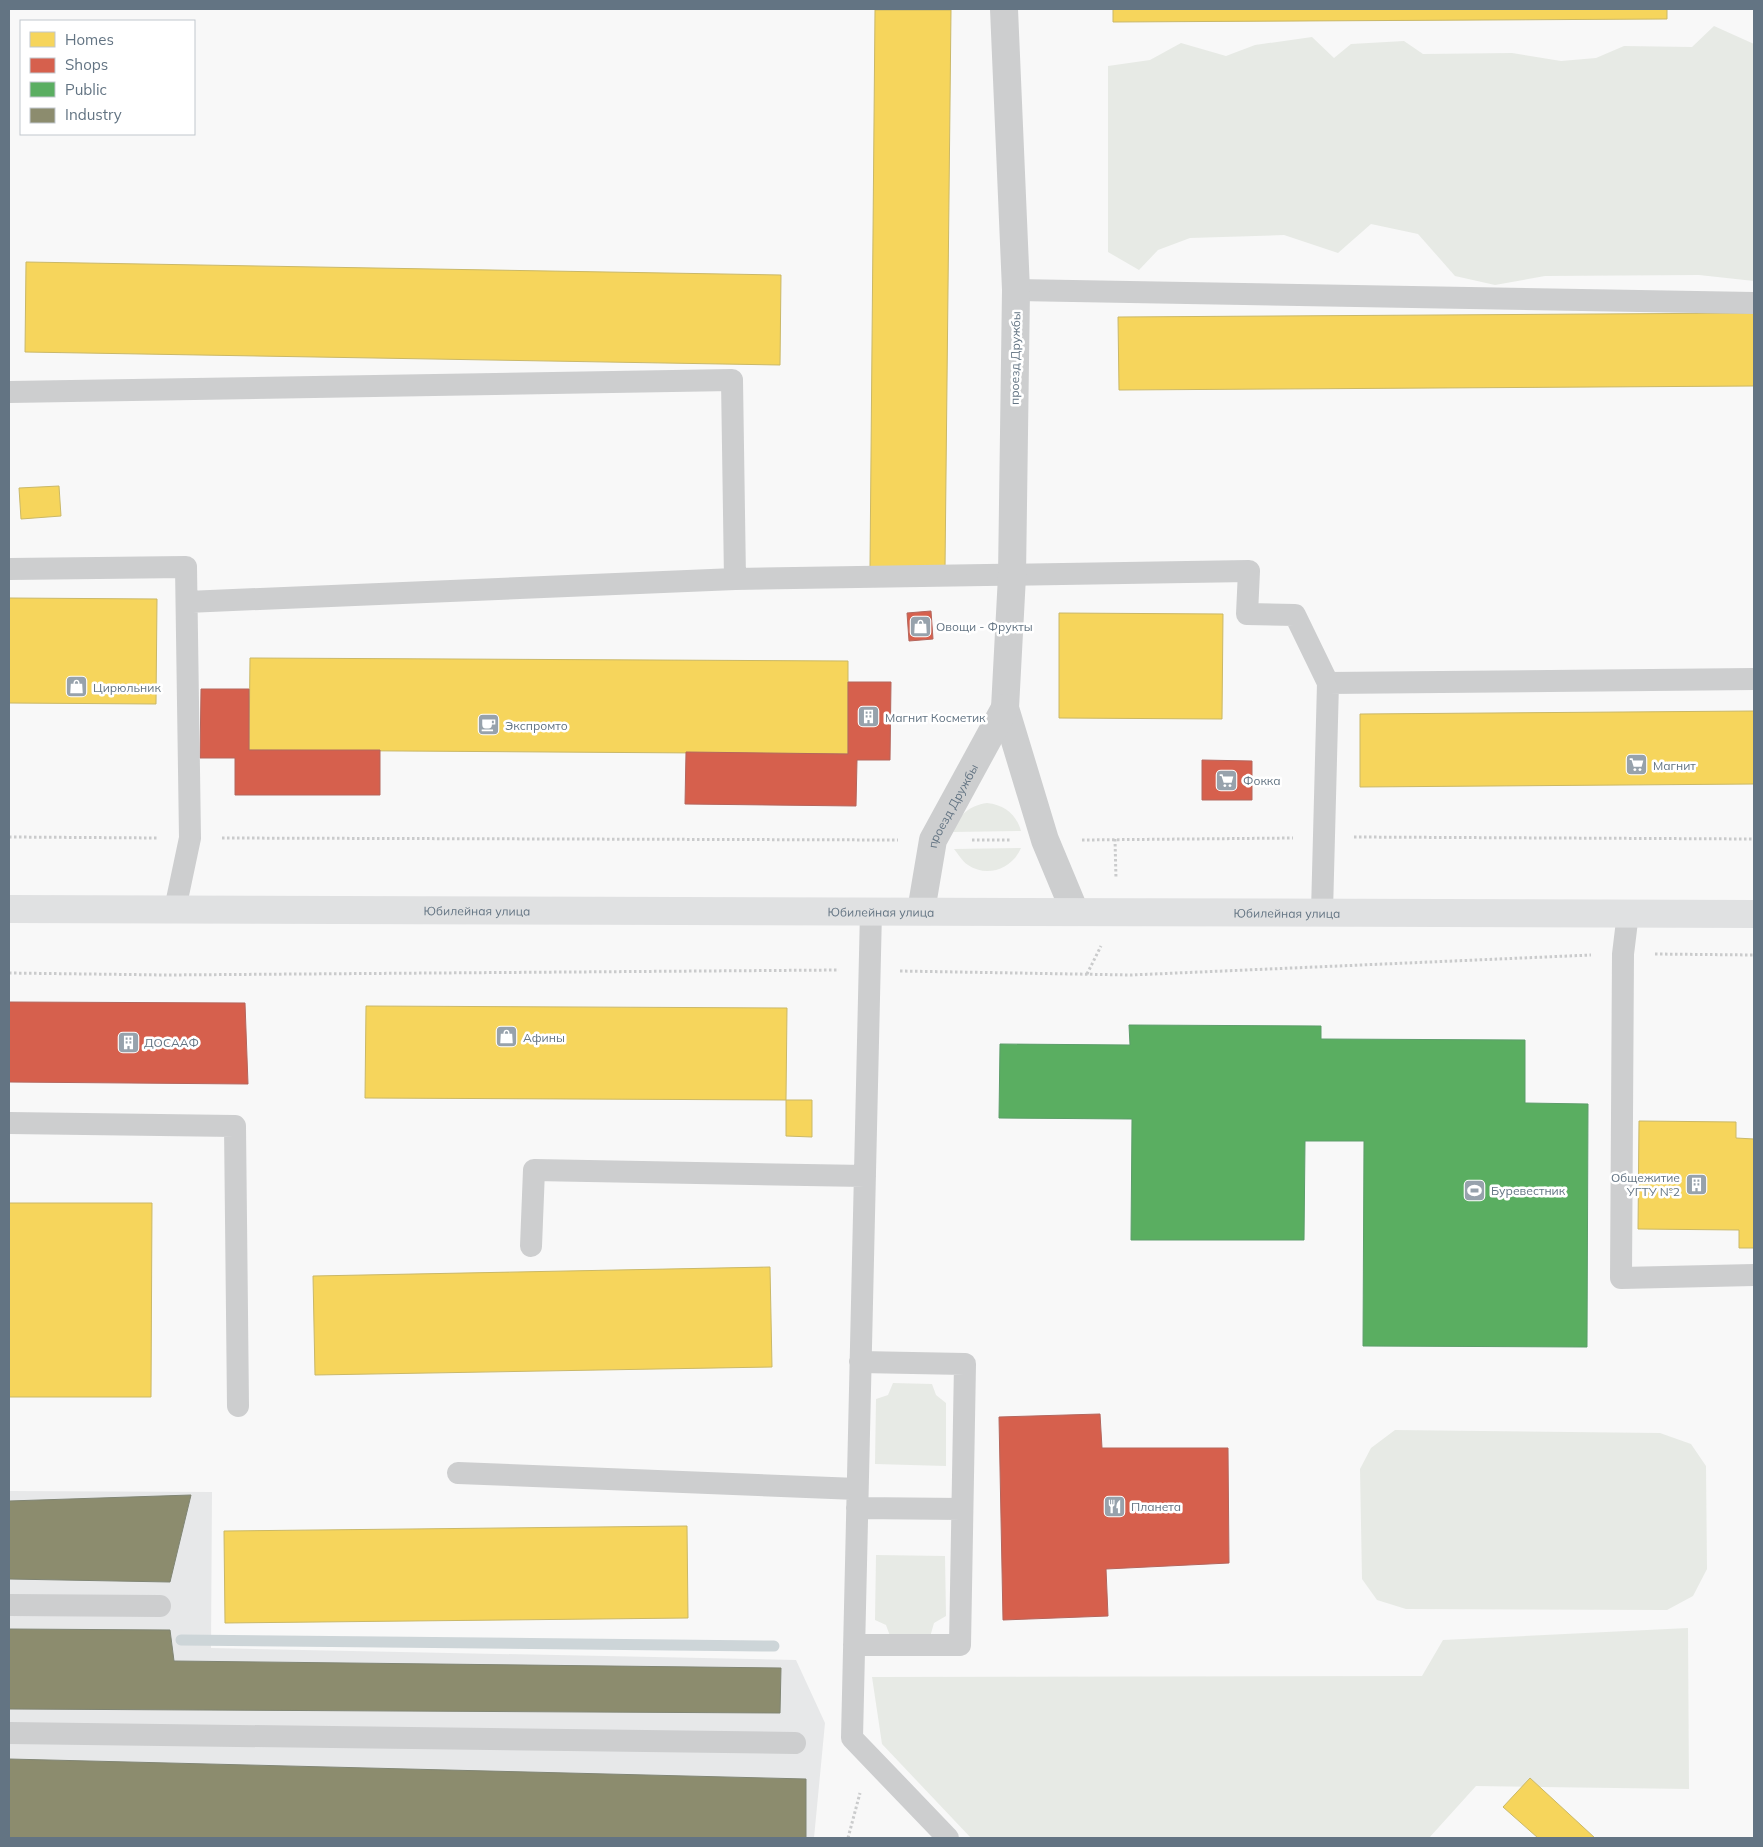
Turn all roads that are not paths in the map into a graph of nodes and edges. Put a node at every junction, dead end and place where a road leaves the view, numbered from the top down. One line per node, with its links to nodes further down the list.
1 (1004, 9): 2 (street, проезд Дружбы)
2 (1016, 290): 3 (lane); 6 (street, проезд Дружбы)
3 (1754, 303)
4 (9, 392): 7 (lane)
5 (9, 569): 8 (lane)
6 (1012, 576): 7 (lane); 10 (lane); 11 (street, проезд Дружбы)
7 (735, 579): 8 (lane)
8 (186, 602): 13 (lane)
9 (1754, 679): 10 (lane)
10 (1328, 683): 17 (lane)
11 (1005, 708): 15 (street, проезд Дружбы); 16 (street, проезд Дружбы)
12 (9, 909): 13 (street, Юбилейная улица)
13 (175, 909): 14 (street, Юбилейная улица)
14 (871, 911): 15 (street, Юбилейная улица); 21 (lane)
15 (921, 911): 16 (street, Юбилейная улица)
16 (1075, 912): 17 (street, Юбилейная улица)
17 (1322, 912): 18 (street, Юбилейная улица)
18 (1628, 913): 19 (street, Юбилейная улица); 23 (lane)
19 (1754, 914)
20 (9, 1123): 25 (lane)
21 (865, 1176): 22 (lane); 24 (lane)
22 (531, 1246)
23 (1754, 1275)
24 (860, 1362): 27 (lane); 28 (lane)
25 (238, 1406)
26 (458, 1473): 27 (lane)
27 (857, 1499): 28 (lane); 31 (lane)
28 (962, 1509): 31 (lane)
29 (9, 1605): 30 (lane)
30 (160, 1606)
31 (854, 1645): 34 (lane)
32 (9, 1733): 33 (lane)
33 (795, 1743)
34 (948, 1838)

